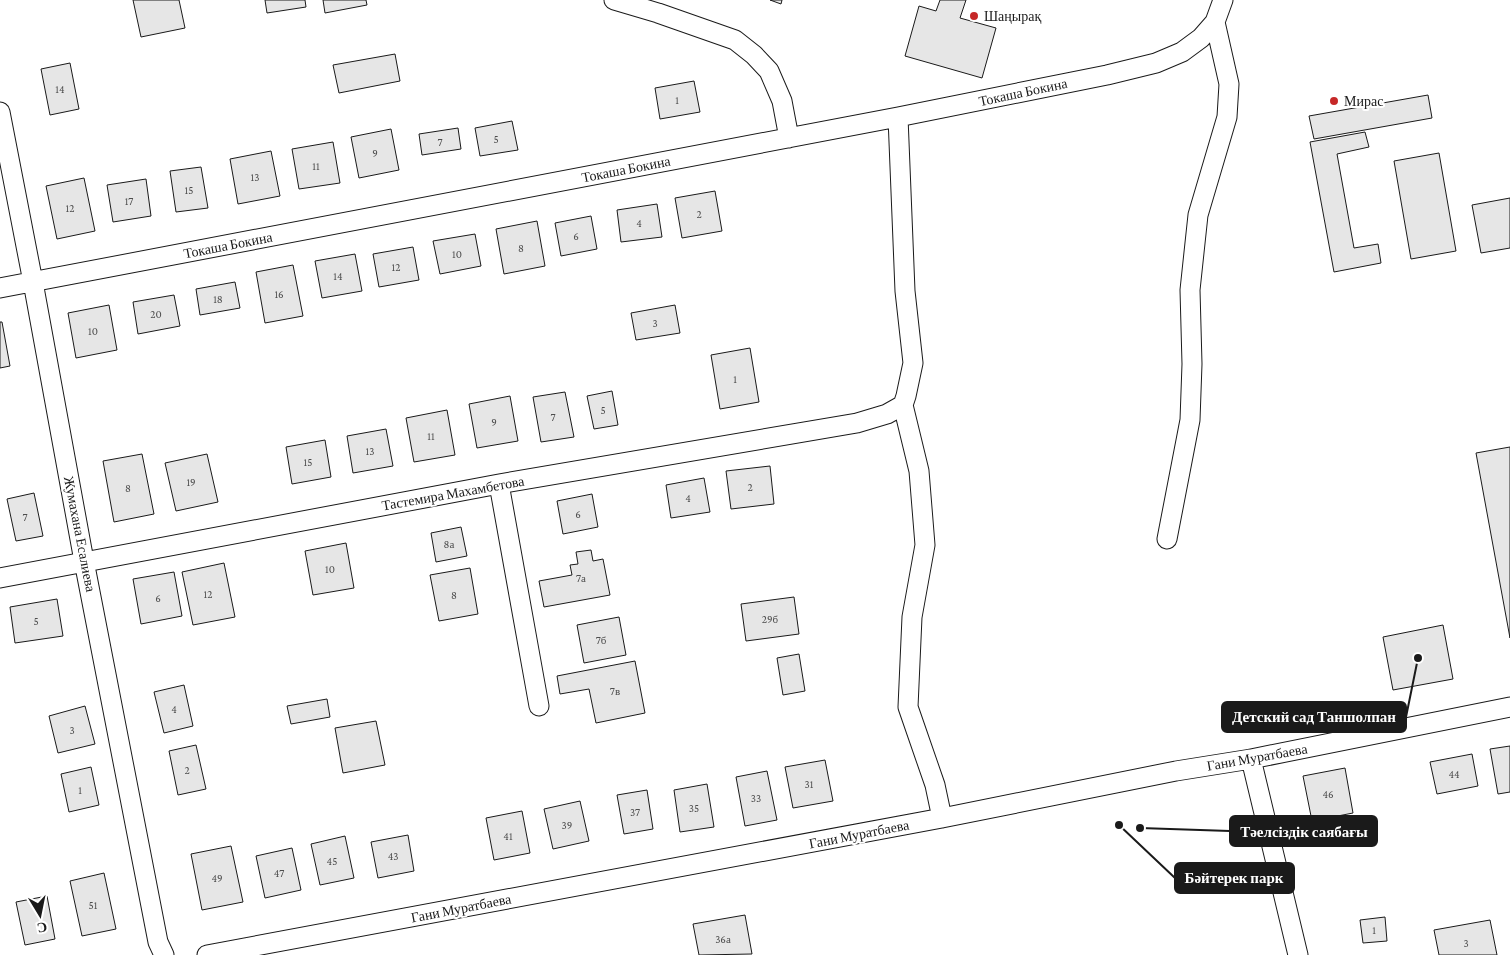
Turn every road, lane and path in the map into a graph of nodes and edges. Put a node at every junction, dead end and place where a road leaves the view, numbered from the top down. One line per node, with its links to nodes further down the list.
1 (614, 0): 6 (street)
2 (1223, 0): 3 (street, Токаша Бокина)
3 (1215, 22): 5 (street, Токаша Бокина); 11 (street)
4 (0, 112): 7 (street, Жумахана Есалиева)
5 (898, 117): 6 (street, Токаша Бокина); 9 (street)
6 (789, 138): 7 (street, Токаша Бокина)
7 (33, 282): 8 (street, Токаша Бокина); 12 (street, Жумахана Есалиева)
8 (0, 288)
9 (903, 405): 10 (street, Тастемира Махамбетова); 17 (street)
10 (499, 484): 12 (street, Тастемира Махамбетова); 14 (street)
11 (1167, 539)
12 (84, 561): 13 (street, Тастемира Махамбетова); 18 (street, Жумахана Есалиева)
13 (0, 578)
14 (539, 706)
15 (1510, 707): 16 (street, Гани Муратбаева)
16 (1251, 759): 17 (street, Гани Муратбаева); 20 (street)
17 (942, 818): 19 (street, Гани Муратбаева)
18 (164, 955)
19 (207, 955)
20 (1298, 955)

